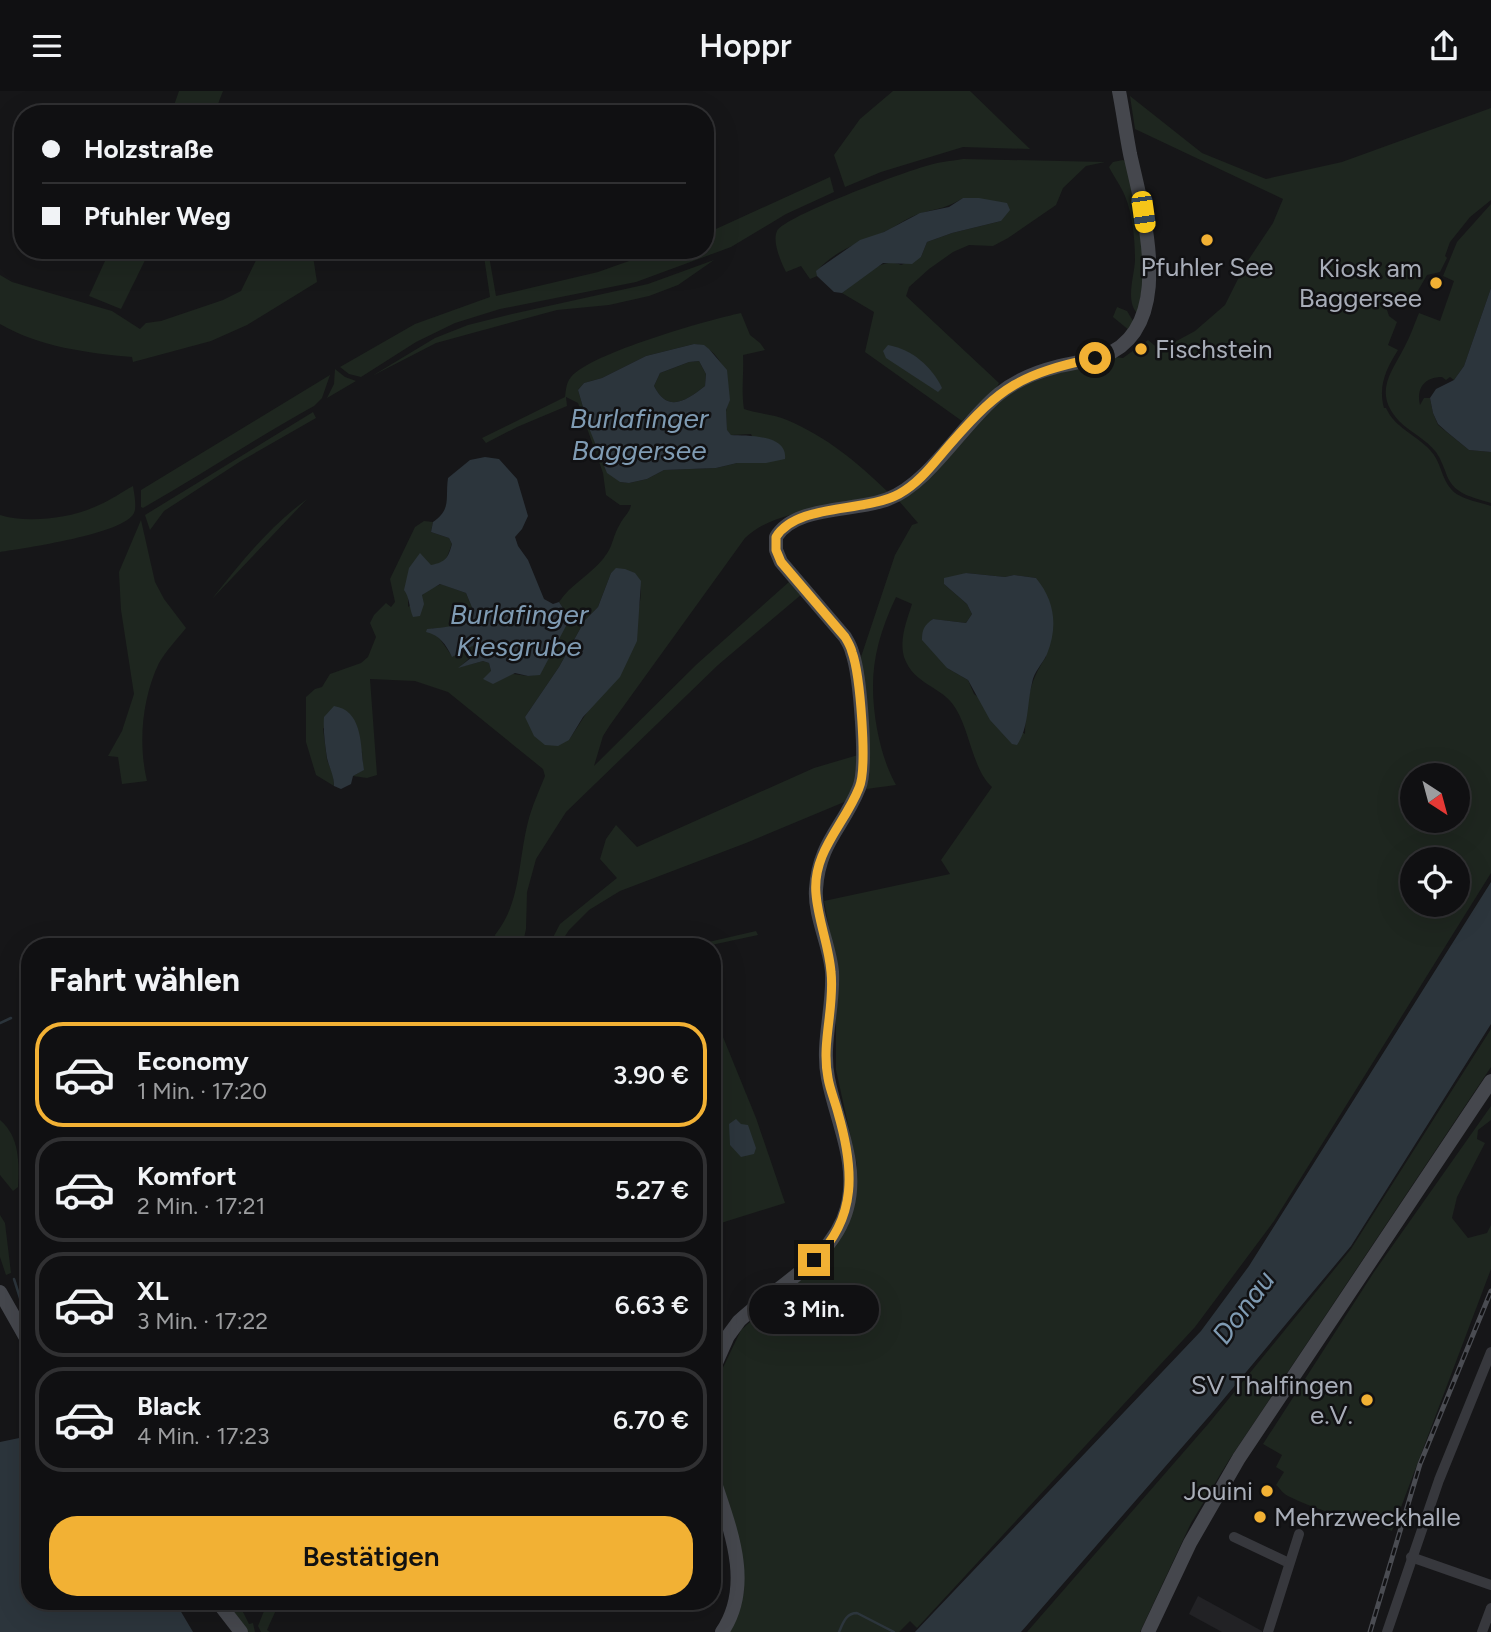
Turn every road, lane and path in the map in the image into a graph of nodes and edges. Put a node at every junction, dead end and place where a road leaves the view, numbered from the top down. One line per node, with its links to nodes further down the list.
1 (1119, 91): 5 (street)
2 (1491, 1081): 15 (street)
3 (0, 1292): 4 (street)
4 (21, 1329)
5 (721, 1352)
6 (1491, 1352): 10 (street)
7 (721, 1503): 17 (street)
8 (1299, 1534): 11 (street)
9 (1234, 1537): 11 (street)
10 (1411, 1557): 12 (street); 20 (street)
11 (1289, 1563): 19 (street)
12 (1491, 1585)
13 (1491, 1608): 21 (street)
14 (224, 1610): 16 (street)
15 (1156, 1625): 18 (street)
16 (241, 1632)
17 (722, 1632)
18 (1149, 1632)
19 (1268, 1632)
20 (1387, 1632)
21 (1482, 1632)

